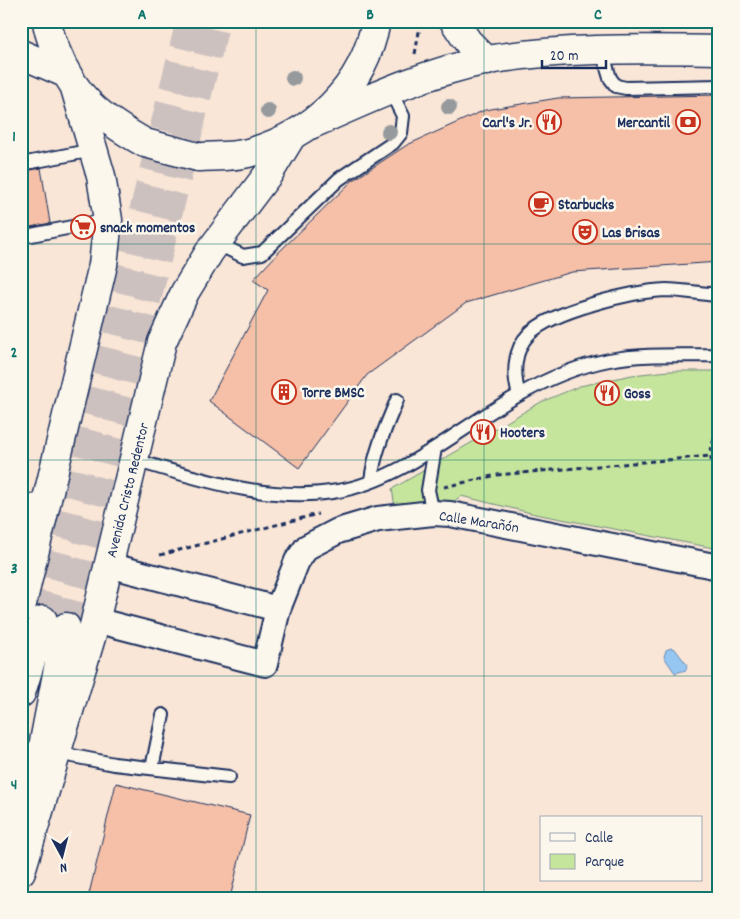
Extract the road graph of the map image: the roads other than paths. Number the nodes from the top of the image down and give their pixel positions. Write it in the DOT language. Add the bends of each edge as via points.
graph roads {
  1 [pos="47,21"];
  2 [pos="376,21"];
  3 [pos="454,21"];
  4 [pos="719,50"];
  5 [pos="602,51"];
  6 [pos="21,54"];
  7 [pos="487,61"];
  8 [pos="70,81"];
  9 [pos="400,86"];
  10 [pos="719,86"];
  11 [pos="301,131"];
  12 [pos="93,150"];
  13 [pos="21,164"];
  14 [pos="108,220"];
  15 [pos="21,237"];
  16 [pos="216,243"];
  17 [pos="719,295"];
  18 [pos="719,355"];
  19 [pos="519,395"];
  20 [pos="397,400"];
  21 [pos="435,448"];
  22 [pos="134,460"];
  23 [pos="370,481"];
  24 [pos="34,500"];
  25 [pos="434,514"];
  26 [pos="108,566"];
  27 [pos="719,567"];
  28 [pos="25,574"];
  29 [pos="278,609"];
  30 [pos="44,618"];
  31 [pos="95,620"];
  32 [pos="21,693"];
  33 [pos="163,715"];
  34 [pos="57,753"];
  35 [pos="152,768"];
  36 [pos="229,777"];
  37 [pos="21,862"];
  38 [pos="21,871"];
  1 -- 8 [label="main road"];
  2 -- 11 [label="main road" via="372,43 348,89"];
  3 -- 7 [label="main road" via="468,42"];
  4 -- 5 [label="main road"];
  5 -- 7 [label="main road" via="553,52"];
  5 -- 10 [label="lane" via="610,78 616,86"];
  6 -- 8 [label="main road"];
  7 -- 9 [label="main road"];
  8 -- 11 [label="main road, bridge" via="106,120 144,143 198,156 246,154"];
  8 -- 12 [label="main road"];
  9 -- 11 [label="main road"];
  9 -- 16 [label="lane" via="404,116 401,133 393,143 339,179 262,253 243,256"];
  11 -- 16 [label="main road, Avenida Cristo Redentor"];
  12 -- 13 [label="lane"];
  12 -- 14 [label="main road"];
  14 -- 15 [label="lane"];
  14 -- 24 [label="main road" via="103,265"];
  16 -- 22 [label="main road, Avenida Cristo Redentor" via="185,292 162,342"];
  17 -- 19 [label="lane" via="665,290 621,296 544,323 528,334 518,351 514,378"];
  18 -- 19 [label="lane" via="609,360 550,380"];
  19 -- 21 [label="lane"];
  20 -- 23 [label="lane"];
  21 -- 23 [label="lane"];
  21 -- 25 [label="lane" via="428,490"];
  22 -- 23 [label="lane" via="200,480 293,494 340,491"];
  22 -- 26 [label="main road, Avenida Cristo Redentor"];
  24 -- 28 [label="main road"];
  25 -- 27 [label="street, Calle Marañón" via="482,519"];
  25 -- 29 [label="street, Calle Marañón" via="378,519 338,531 307,547"];
  26 -- 29 [label="street"];
  26 -- 31 [label="main road, Avenida Cristo Redentor"];
  28 -- 30 [label="main road"];
  29 -- 31 [label="street, Calle Marañón" via="265,664"];
  30 -- 32 [label="main road"];
  30 -- 37 [label="main road"];
  31 -- 34 [label="main road, Avenida Cristo Redentor"];
  33 -- 35 [label="lane"];
  34 -- 35 [label="lane"];
  34 -- 38 [label="main road, Avenida Cristo Redentor"];
  35 -- 36 [label="lane"];
}
